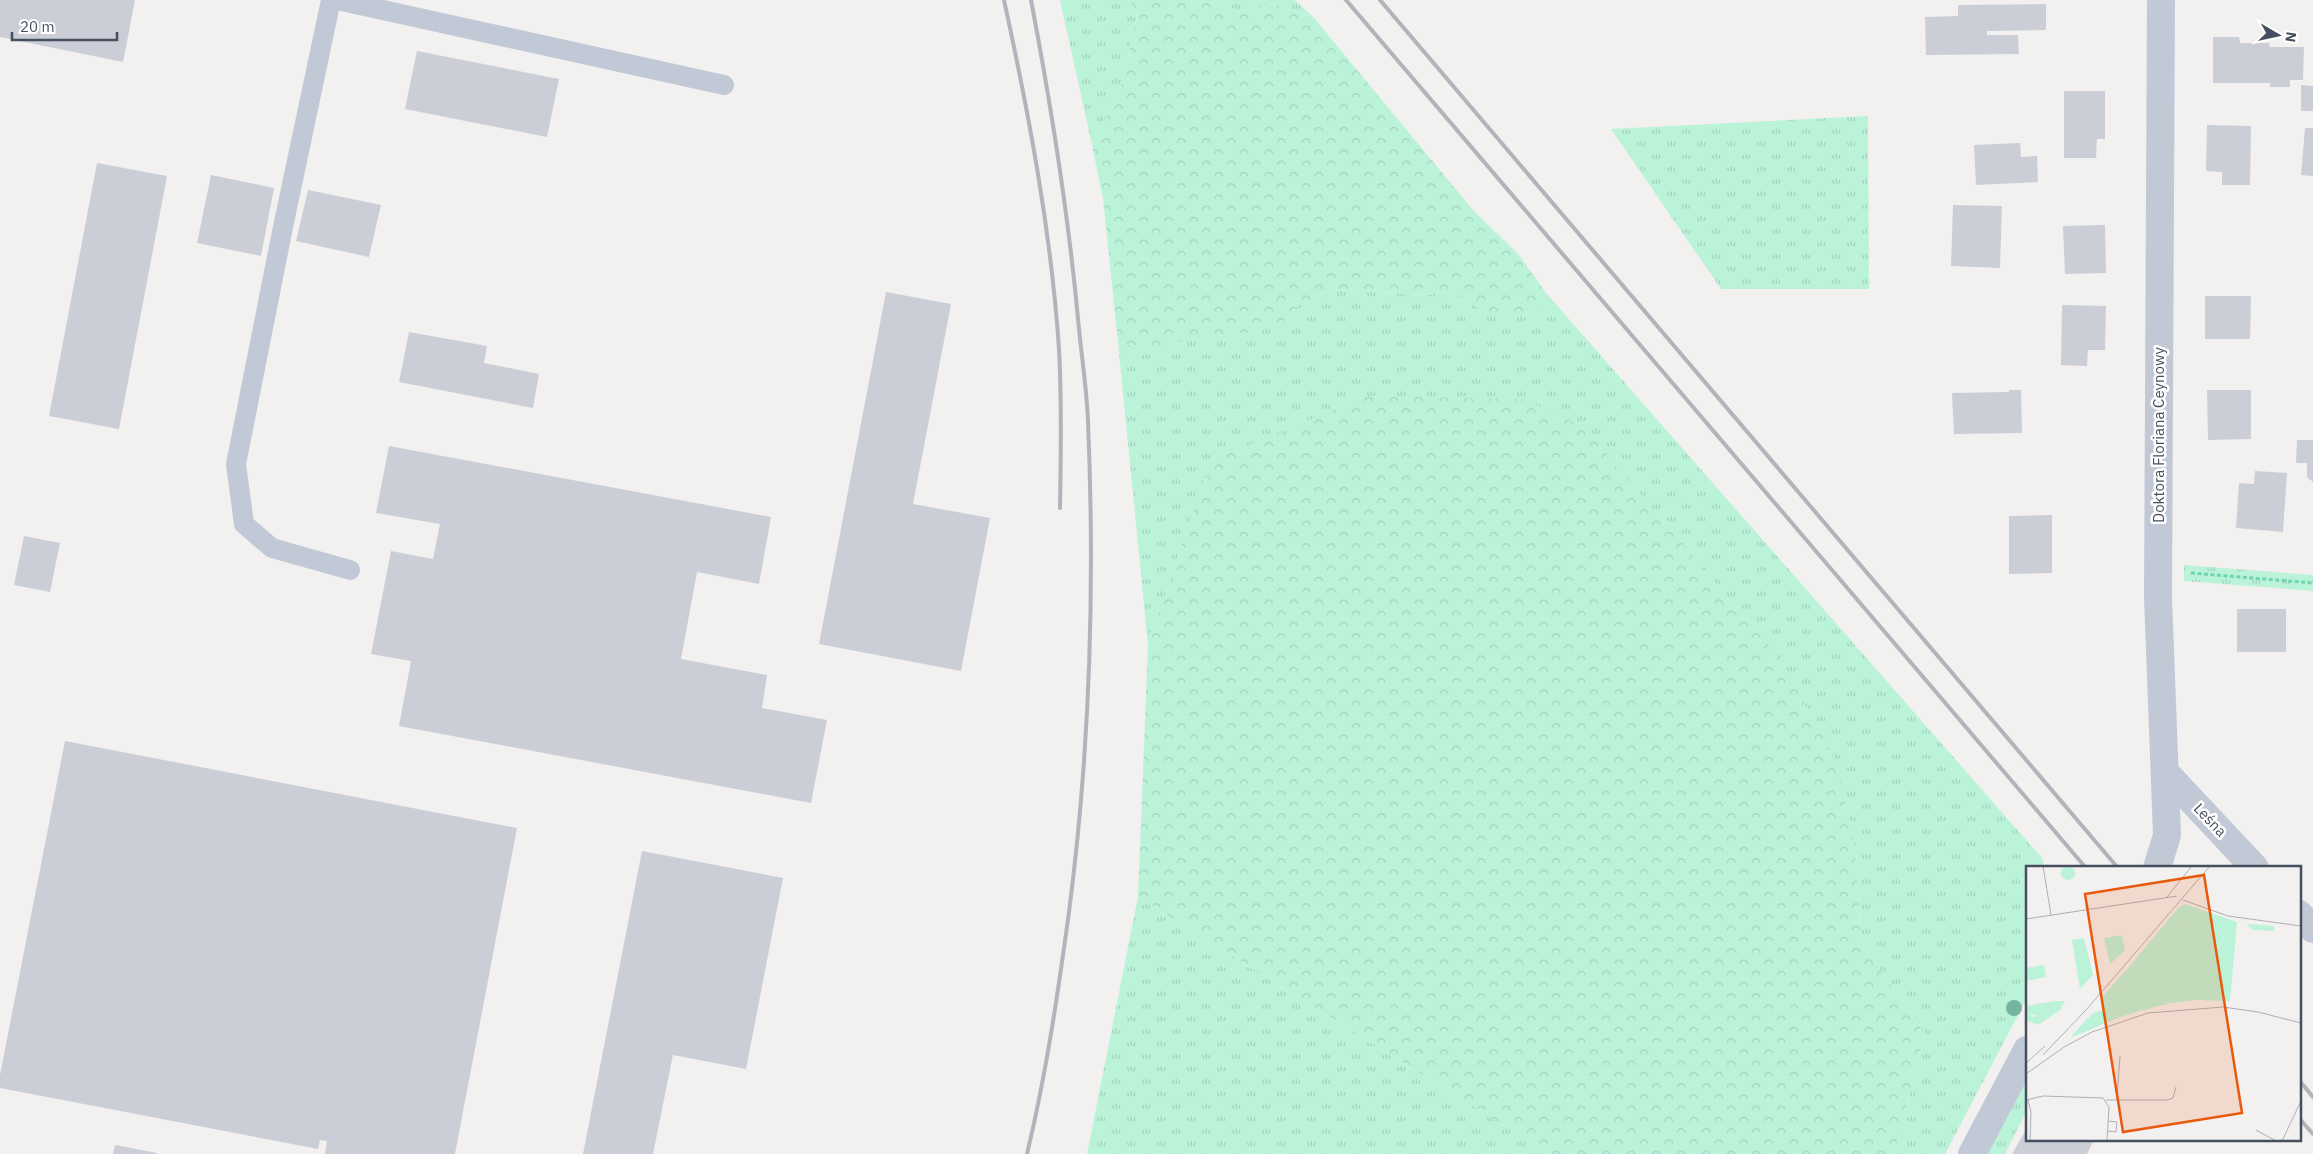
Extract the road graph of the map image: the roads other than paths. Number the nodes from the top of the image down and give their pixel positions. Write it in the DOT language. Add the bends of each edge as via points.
graph roads {
  1 [pos="331,0"];
  2 [pos="337,0"];
  3 [pos="2161,0"];
  4 [pos="724,85"];
  5 [pos="350,570"];
  6 [pos="2165,772"];
  7 [pos="2158,866"];
  8 [pos="2254,866"];
  9 [pos="2300,915"];
  10 [pos="2313,929"];
  11 [pos="2026,1052"];
  12 [pos="1972,1154"];
  1 -- 5 [label="lane" via="236,464 244,524 272,548"];
  2 -- 4 [label="lane"];
  3 -- 6 [label="street, Doktora Floriana Ceynowy" via="2158,597"];
  6 -- 7 [label="street, Doktora Floriana Ceynowy" via="2166,835"];
  6 -- 8 [label="street, Leśna"];
  9 -- 10 [label="street"];
  11 -- 12 [label="street"];
}
